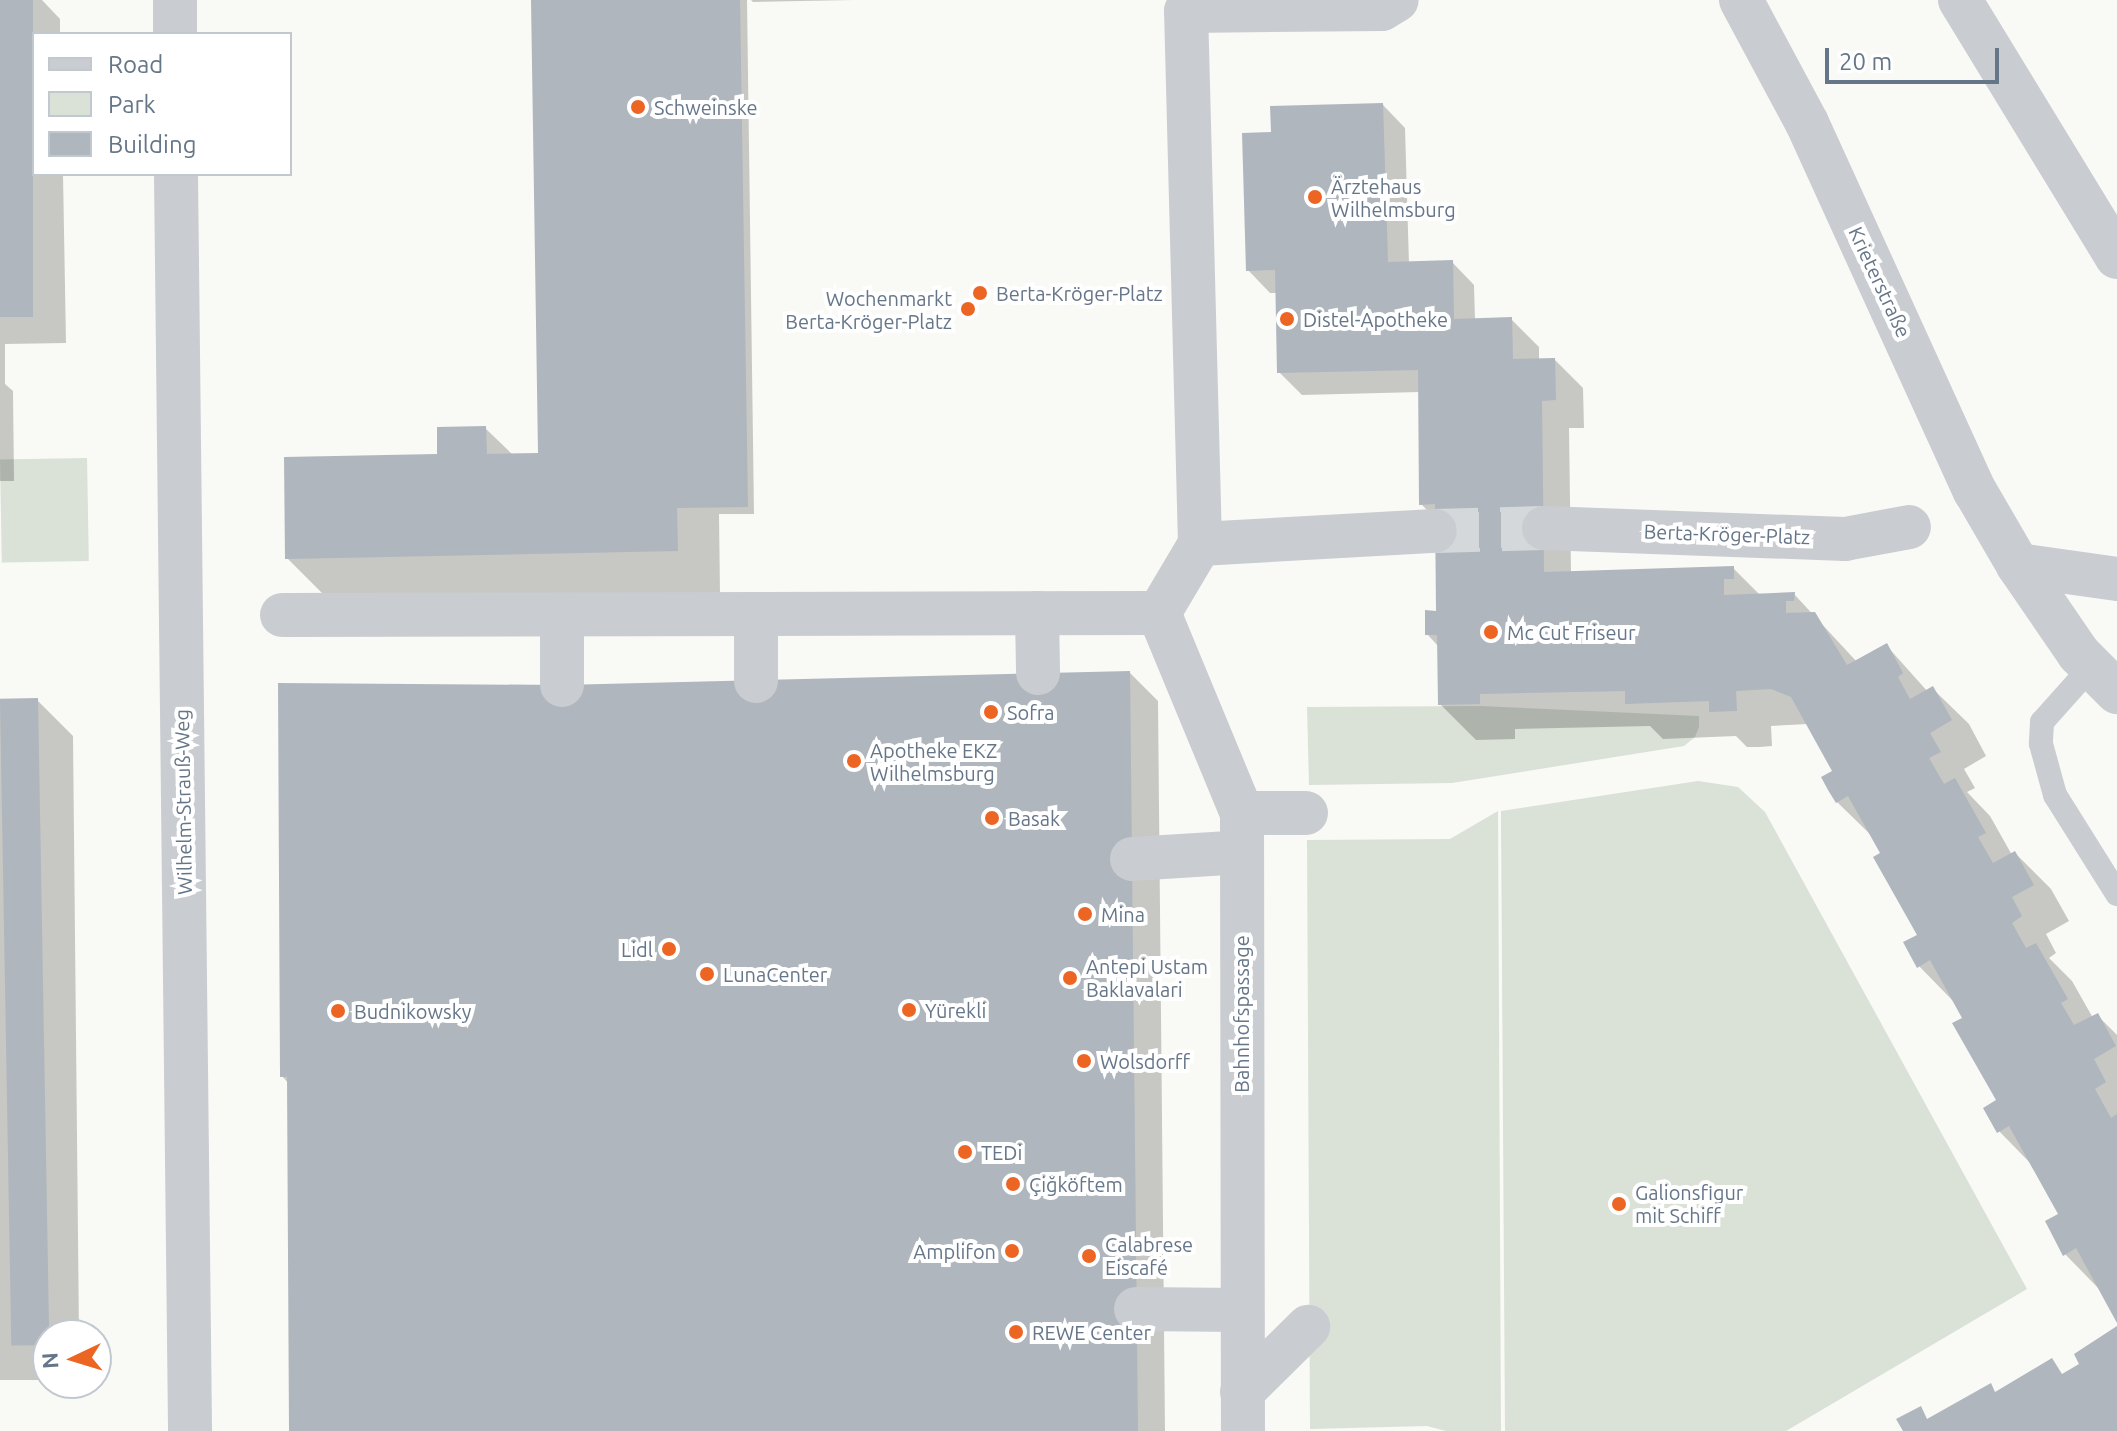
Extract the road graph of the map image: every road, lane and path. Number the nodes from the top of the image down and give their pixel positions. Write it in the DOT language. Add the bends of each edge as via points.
graph roads {
  1 [pos="175,0"];
  2 [pos="1397,0"];
  3 [pos="1741,0"];
  4 [pos="1960,0"];
  5 [pos="1312,5"];
  6 [pos="175,32"];
  7 [pos="176,176"];
  8 [pos="2117,257"];
  9 [pos="1909,527"];
  10 [pos="1544,528"];
  11 [pos="1435,531"];
  12 [pos="1200,544"];
  13 [pos="2018,565"];
  14 [pos="2117,579"];
  15 [pos="1037,613"];
  16 [pos="1159,613"];
  17 [pos="756,614"];
  18 [pos="282,615"];
  19 [pos="562,615"];
  20 [pos="1038,673"];
  21 [pos="2104,679"];
  22 [pos="756,681"];
  23 [pos="562,685"];
  24 [pos="1306,813"];
  25 [pos="1242,833"];
  26 [pos="1132,859"];
  27 [pos="2117,894"];
  28 [pos="1136,1309"];
  29 [pos="1240,1310"];
  30 [pos="1308,1327"];
  31 [pos="1242,1412"];
  32 [pos="190,1431"];
  1 -- 6 [label="street"];
  2 -- 5 [label="street" via="1382,9"];
  3 -- 13 [label="street, Krieterstraße" via="1807,123 1975,491"];
  4 -- 8 [label="street"];
  5 -- 12 [label="street" via="1186,11"];
  7 -- 32 [label="street, Wilhelm-Strauß-Weg"];
  9 -- 10 [label="street, Berta-Kröger-Platz" via="1845,539"];
  11 -- 12 [label="street"];
  12 -- 16 [label="street"];
  13 -- 14 [label="street"];
  13 -- 21 [label="street, Krieterstraße" via="2079,654"];
  15 -- 16 [label="street"];
  15 -- 17 [label="street"];
  15 -- 20 [label="street"];
  16 -- 25 [label="street, Bahnhofspassage"];
  17 -- 19 [label="street"];
  17 -- 22 [label="street"];
  18 -- 19 [label="street"];
  19 -- 23 [label="street"];
  21 -- 27 [label="lane" via="2042,722 2041,744 2055,795"];
  24 -- 25 [label="street"];
  25 -- 26 [label="street"];
  25 -- 29 [label="street, Bahnhofspassage"];
  28 -- 29 [label="street"];
  29 -- 31 [label="street, Bahnhofspassage"];
  30 -- 31 [label="street"];
}
